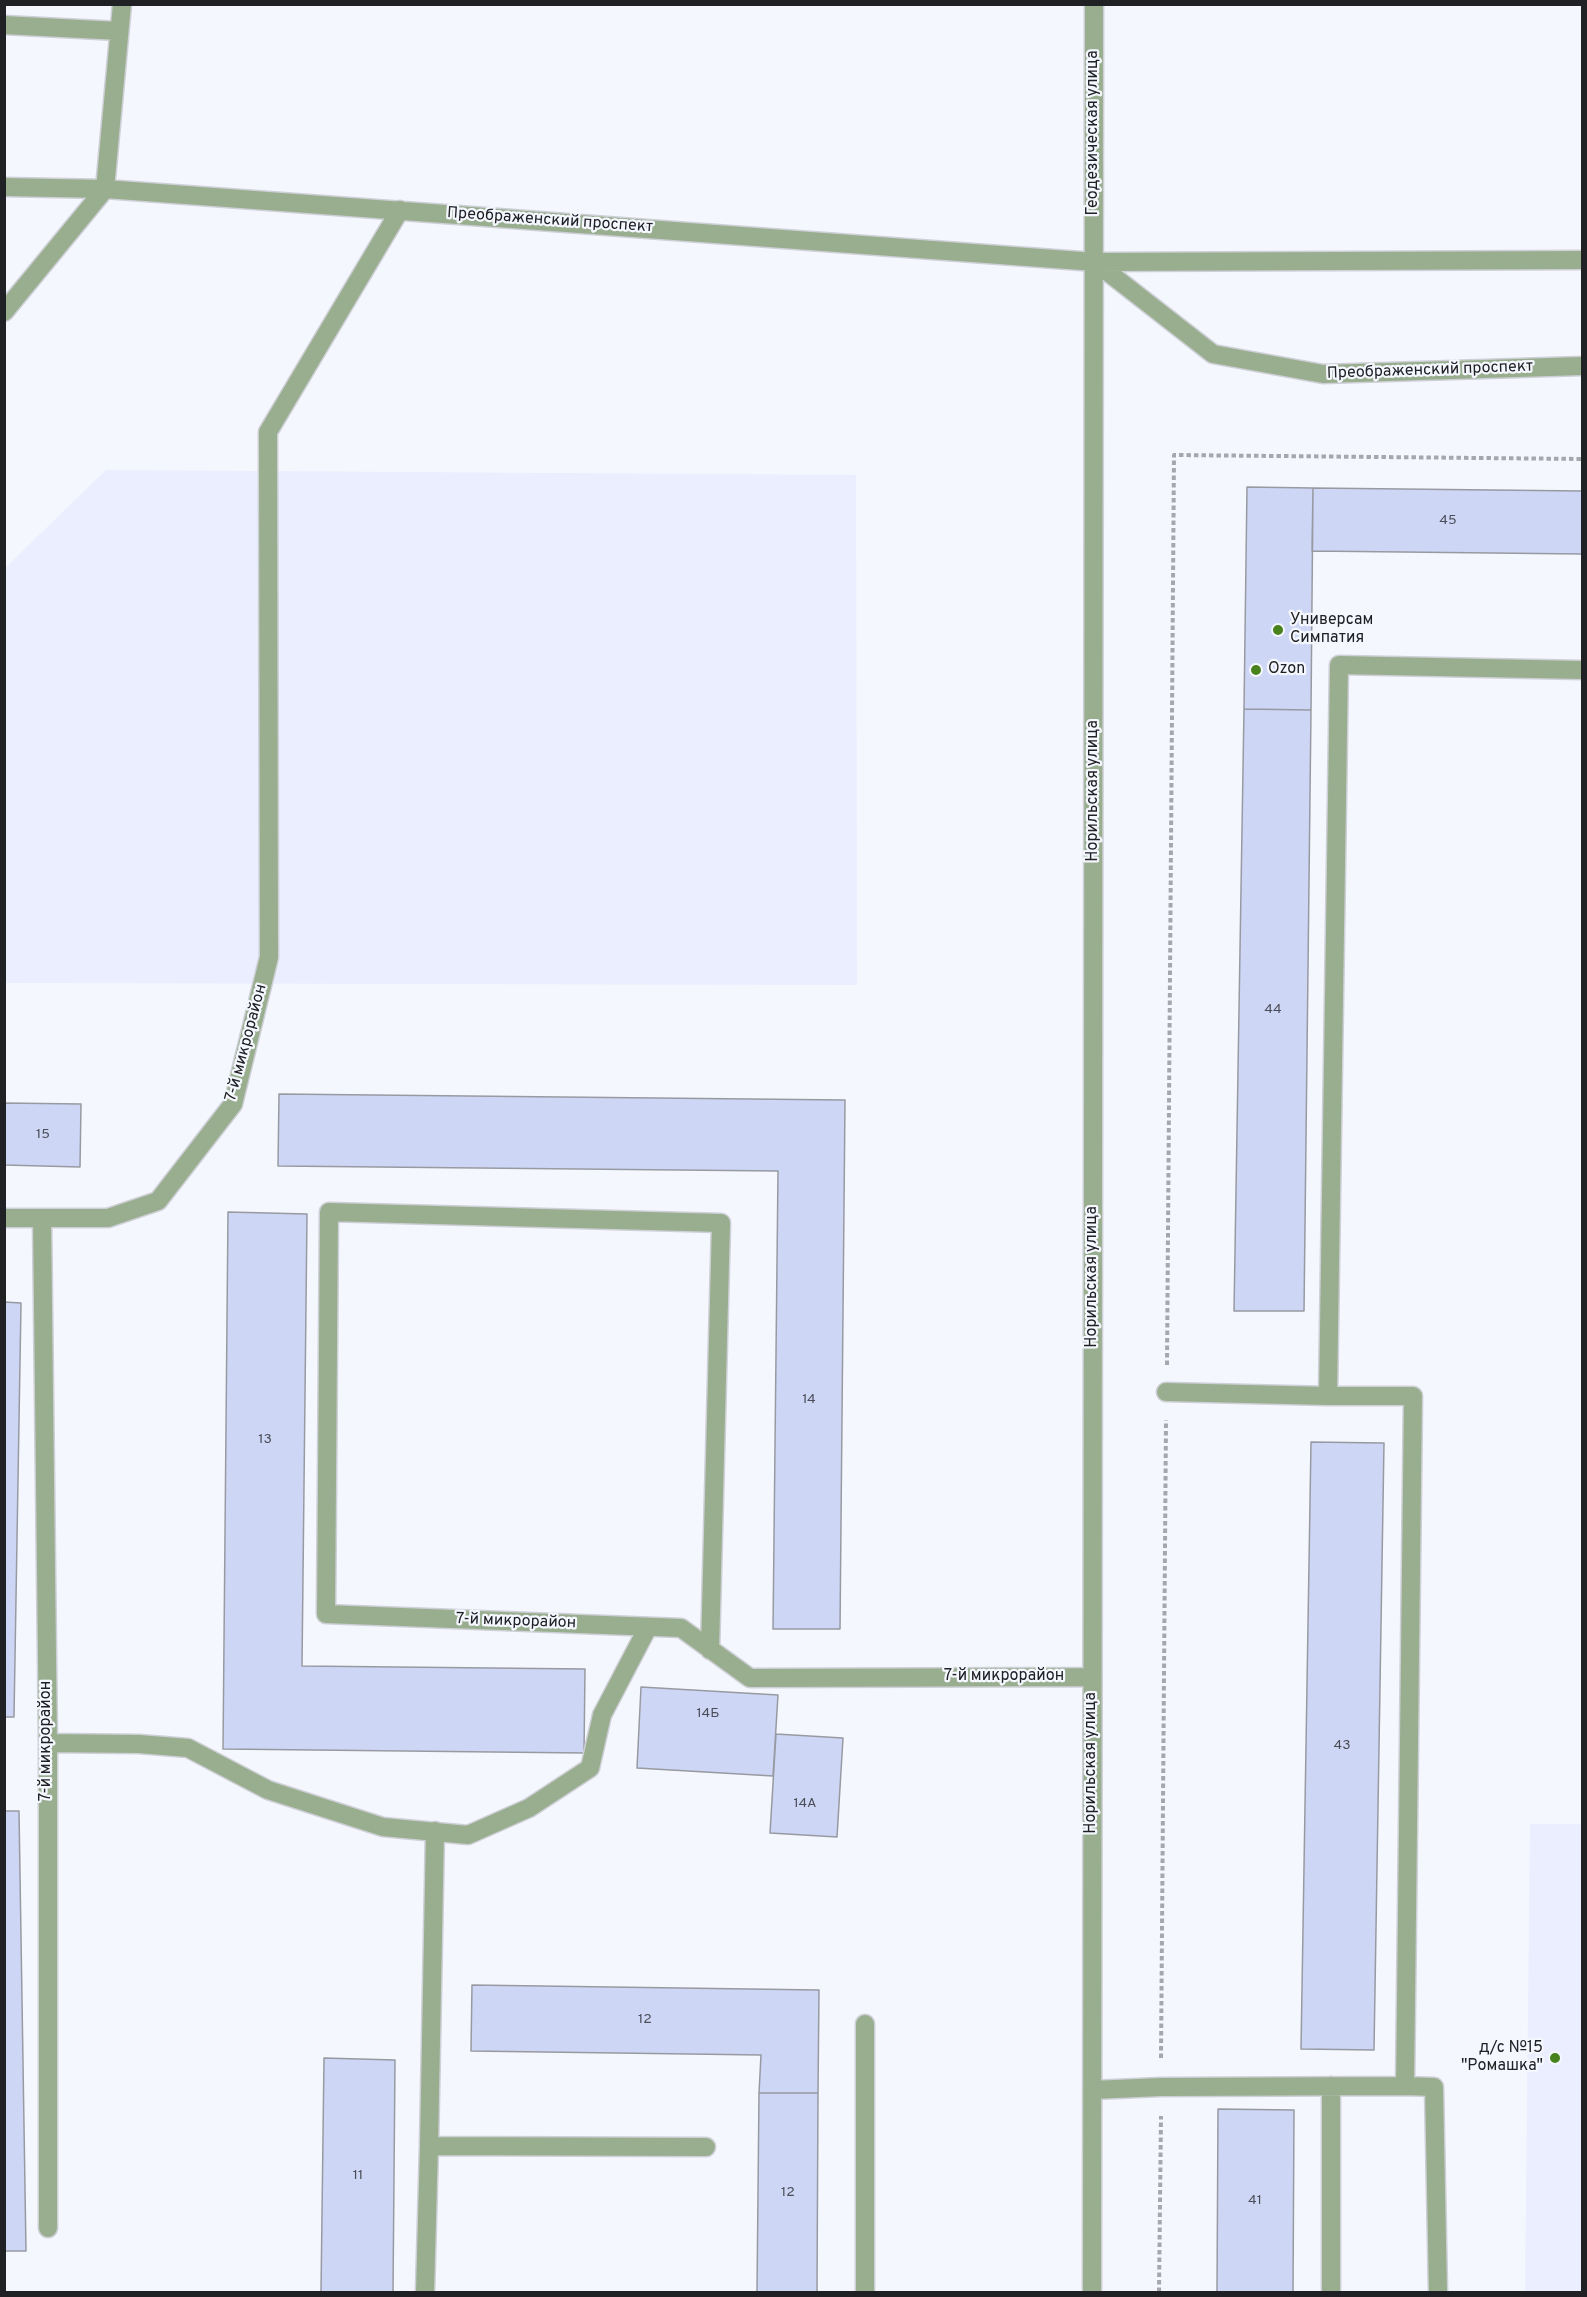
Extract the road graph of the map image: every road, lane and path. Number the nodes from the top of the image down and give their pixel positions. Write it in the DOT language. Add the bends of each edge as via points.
graph roads {
  1 [pos="122,4"];
  2 [pos="1094,4"];
  3 [pos="4,25"];
  4 [pos="119,31"];
  5 [pos="4,187"];
  6 [pos="105,189"];
  7 [pos="400,210"];
  8 [pos="1582,260"];
  9 [pos="1095,262"];
  10 [pos="4,312"];
  11 [pos="1582,366"];
  12 [pos="1582,459"];
  13 [pos="1582,670"];
  14 [pos="4,1218"];
  15 [pos="42,1218"];
  16 [pos="1166,1392"];
  17 [pos="1328,1396"];
  18 [pos="648,1627"];
  19 [pos="710,1650"];
  20 [pos="1092,1677"];
  21 [pos="48,1743"];
  22 [pos="435,1831"];
  23 [pos="865,2024"];
  24 [pos="1331,2086"];
  25 [pos="1405,2086"];
  26 [pos="1161,2087"];
  27 [pos="1092,2090"];
  28 [pos="429,2146"];
  29 [pos="706,2147"];
  30 [pos="48,2228"];
  31 [pos="425,2292"];
  32 [pos="865,2292"];
  33 [pos="1092,2292"];
  34 [pos="1159,2292"];
  35 [pos="1331,2292"];
  36 [pos="1438,2292"];
  1 -- 4 [label="street"];
  2 -- 9 [label="street, Геодезическая улица"];
  3 -- 4 [label="street"];
  4 -- 6 [label="street"];
  5 -- 6 [label="street, Преображенский проспект"];
  6 -- 7 [label="street, Преображенский проспект"];
  6 -- 10 [label="street"];
  7 -- 9 [label="street, Преображенский проспект"];
  7 -- 15 [label="street, 7-й микрорайон" via="268,432 269,957 233,1104 158,1200 108,1218"];
  8 -- 9 [label="street, Преображенский проспект"];
  9 -- 11 [label="street, Преображенский проспект" via="1213,354 1323,374"];
  9 -- 20 [label="street, Норильская улица"];
  12 -- 16 [label="path" via="1174,455"];
  13 -- 17 [label="street" via="1339,665"];
  14 -- 15 [label="street, 7-й микрорайон"];
  15 -- 21 [label="street, 7-й микрорайон"];
  16 -- 17 [label="street"];
  16 -- 26 [label="path"];
  17 -- 25 [label="street" via="1413,1396"];
  18 -- 19 [label="street, 7-й микрорайон" via="681,1628"];
  18 -- 19 [label="street, 7-й микрорайон" via="326,1614 329,1212 721,1223"];
  18 -- 22 [label="street" via="602,1715 590,1768 529,1808 468,1835"];
  19 -- 20 [label="street, 7-й микрорайон" via="750,1678"];
  20 -- 27 [label="street, Норильская улица"];
  21 -- 22 [label="street" via="188,1748 268,1790 383,1827"];
  21 -- 30 [label="street, 7-й микрорайон"];
  22 -- 28 [label="street"];
  23 -- 32 [label="street"];
  24 -- 25 [label="street"];
  24 -- 26 [label="street"];
  24 -- 35 [label="street"];
  25 -- 36 [label="street" via="1434,2087"];
  26 -- 27 [label="street"];
  26 -- 34 [label="path"];
  27 -- 33 [label="street, Норильская улица"];
  28 -- 29 [label="street"];
  28 -- 31 [label="street"];
}
